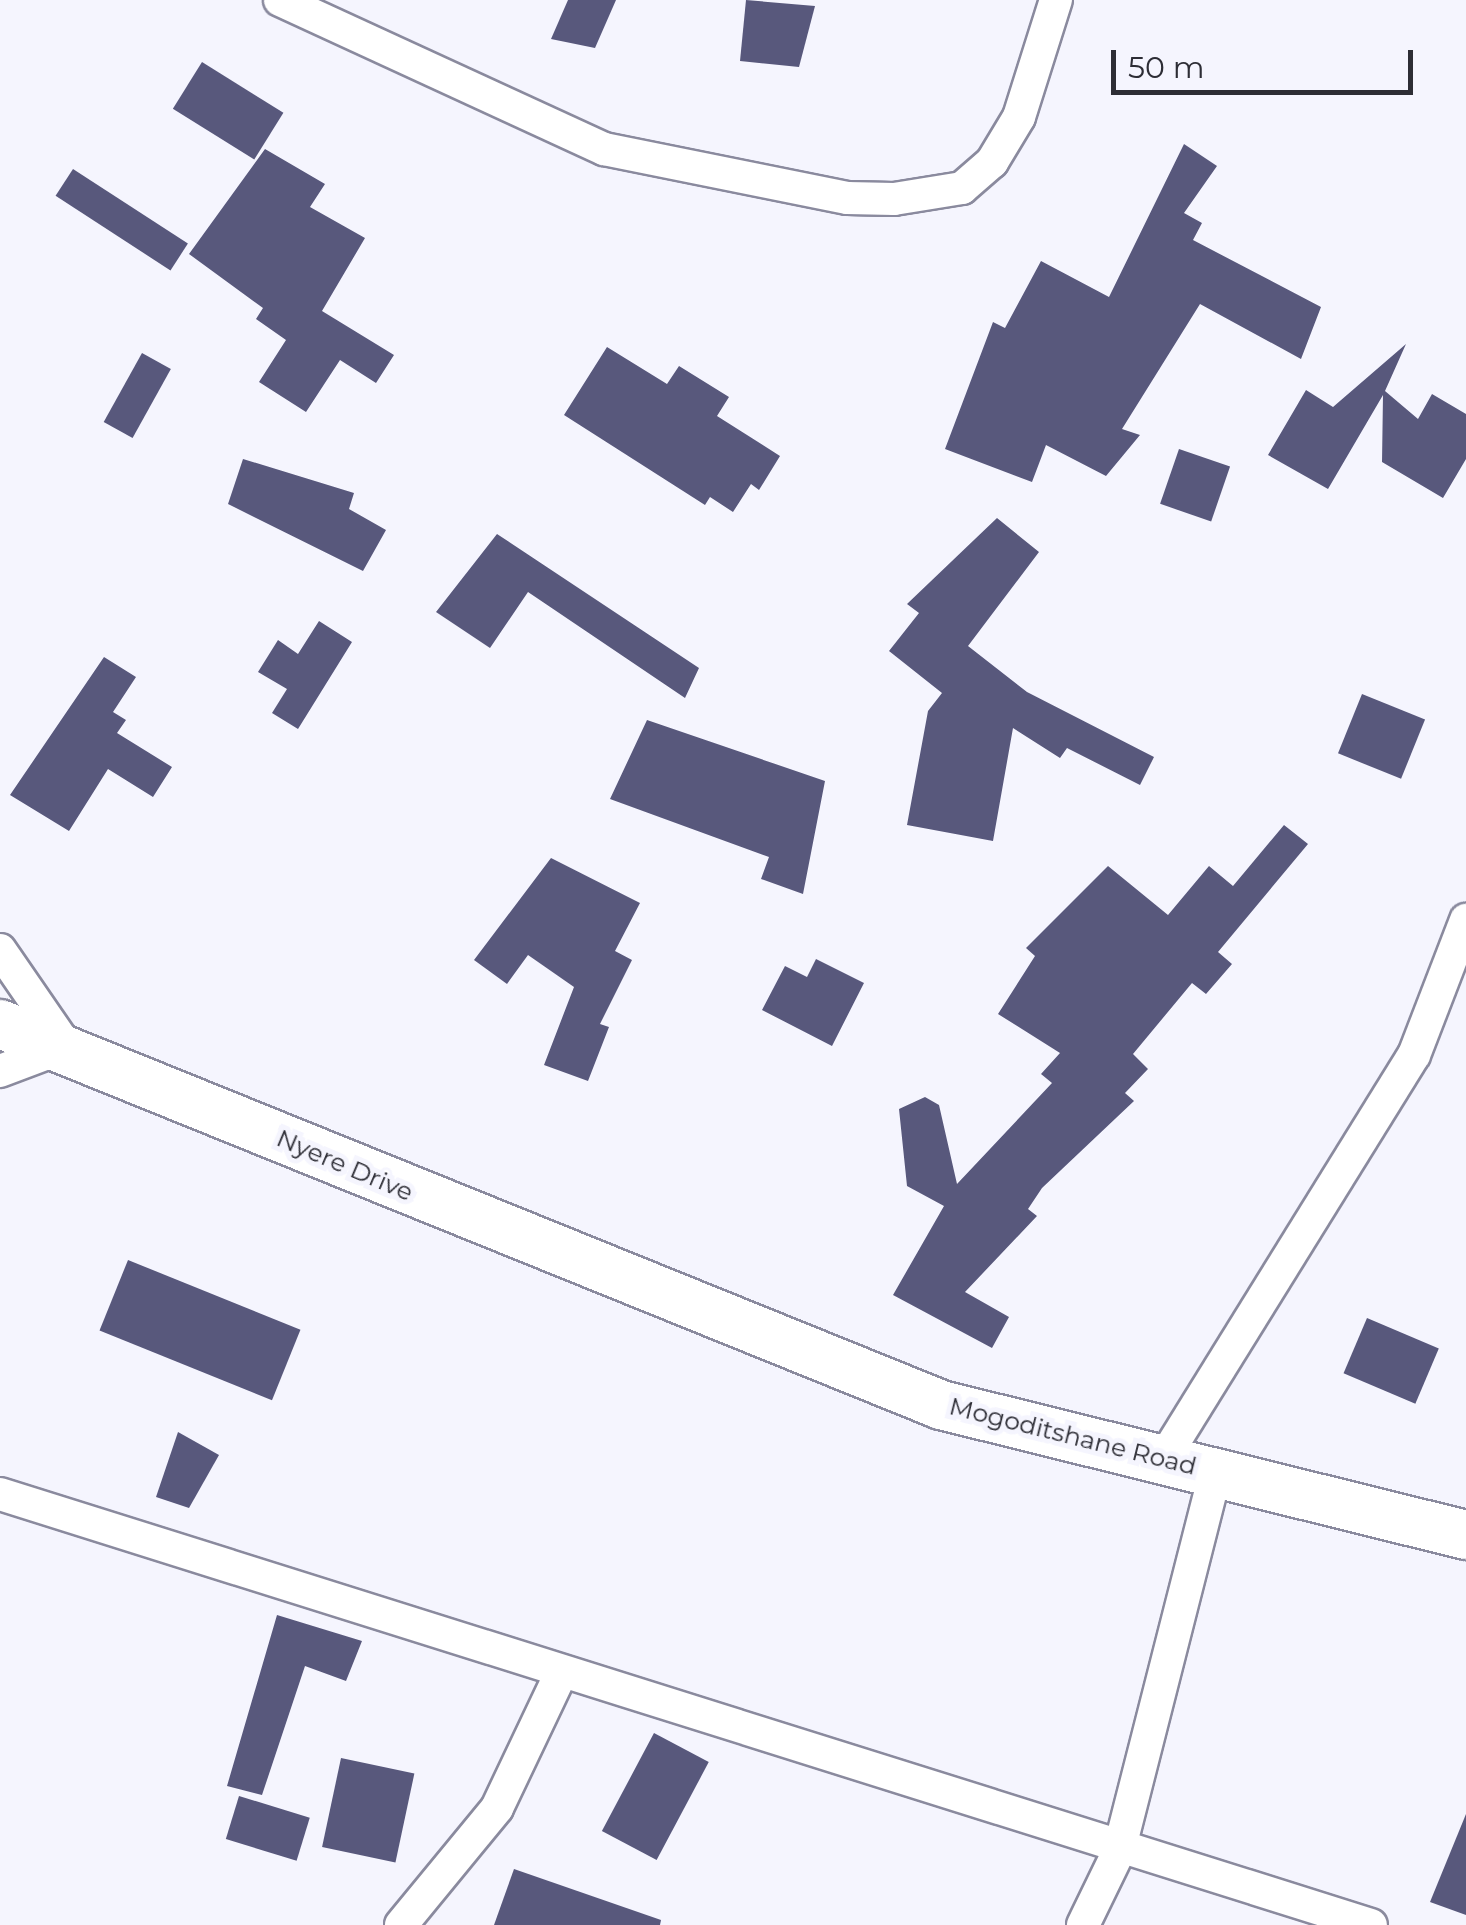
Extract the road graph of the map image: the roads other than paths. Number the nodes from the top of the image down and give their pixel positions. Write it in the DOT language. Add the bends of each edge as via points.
graph roads {
  1 [pos="280,0"];
  2 [pos="1056,0"];
  3 [pos="1466,920"];
  4 [pos="0,950"];
  5 [pos="0,1024"];
  6 [pos="66,1046"];
  7 [pos="0,1071"];
  8 [pos="689,1308"];
  9 [pos="1164,1458"];
  10 [pos="1216,1472"];
  11 [pos="0,1494"];
  12 [pos="1466,1535"];
  13 [pos="561,1673"];
  14 [pos="1119,1851"];
  15 [pos="402,1925"];
  16 [pos="1083,1925"];
  17 [pos="1371,1925"];
  1 -- 2 [label="street" via="604,149 847,198 894,199 962,188 992,162 1019,117"];
  3 -- 9 [label="street" via="1414,1055"];
  4 -- 6 [label="street"];
  5 -- 6 [label="main road, Nyere Drive"];
  6 -- 7 [label="street"];
  6 -- 8 [label="main road, Nyere Drive"];
  8 -- 9 [label="main road, Mogoditshane Road" via="941,1405"];
  9 -- 10 [label="main road, Mogoditshane Road"];
  10 -- 12 [label="main road, Mogoditshane Road"];
  10 -- 14 [label="street"];
  11 -- 13 [label="street"];
  13 -- 14 [label="street"];
  13 -- 15 [label="street" via="497,1808"];
  14 -- 16 [label="street"];
  14 -- 17 [label="street"];
}
